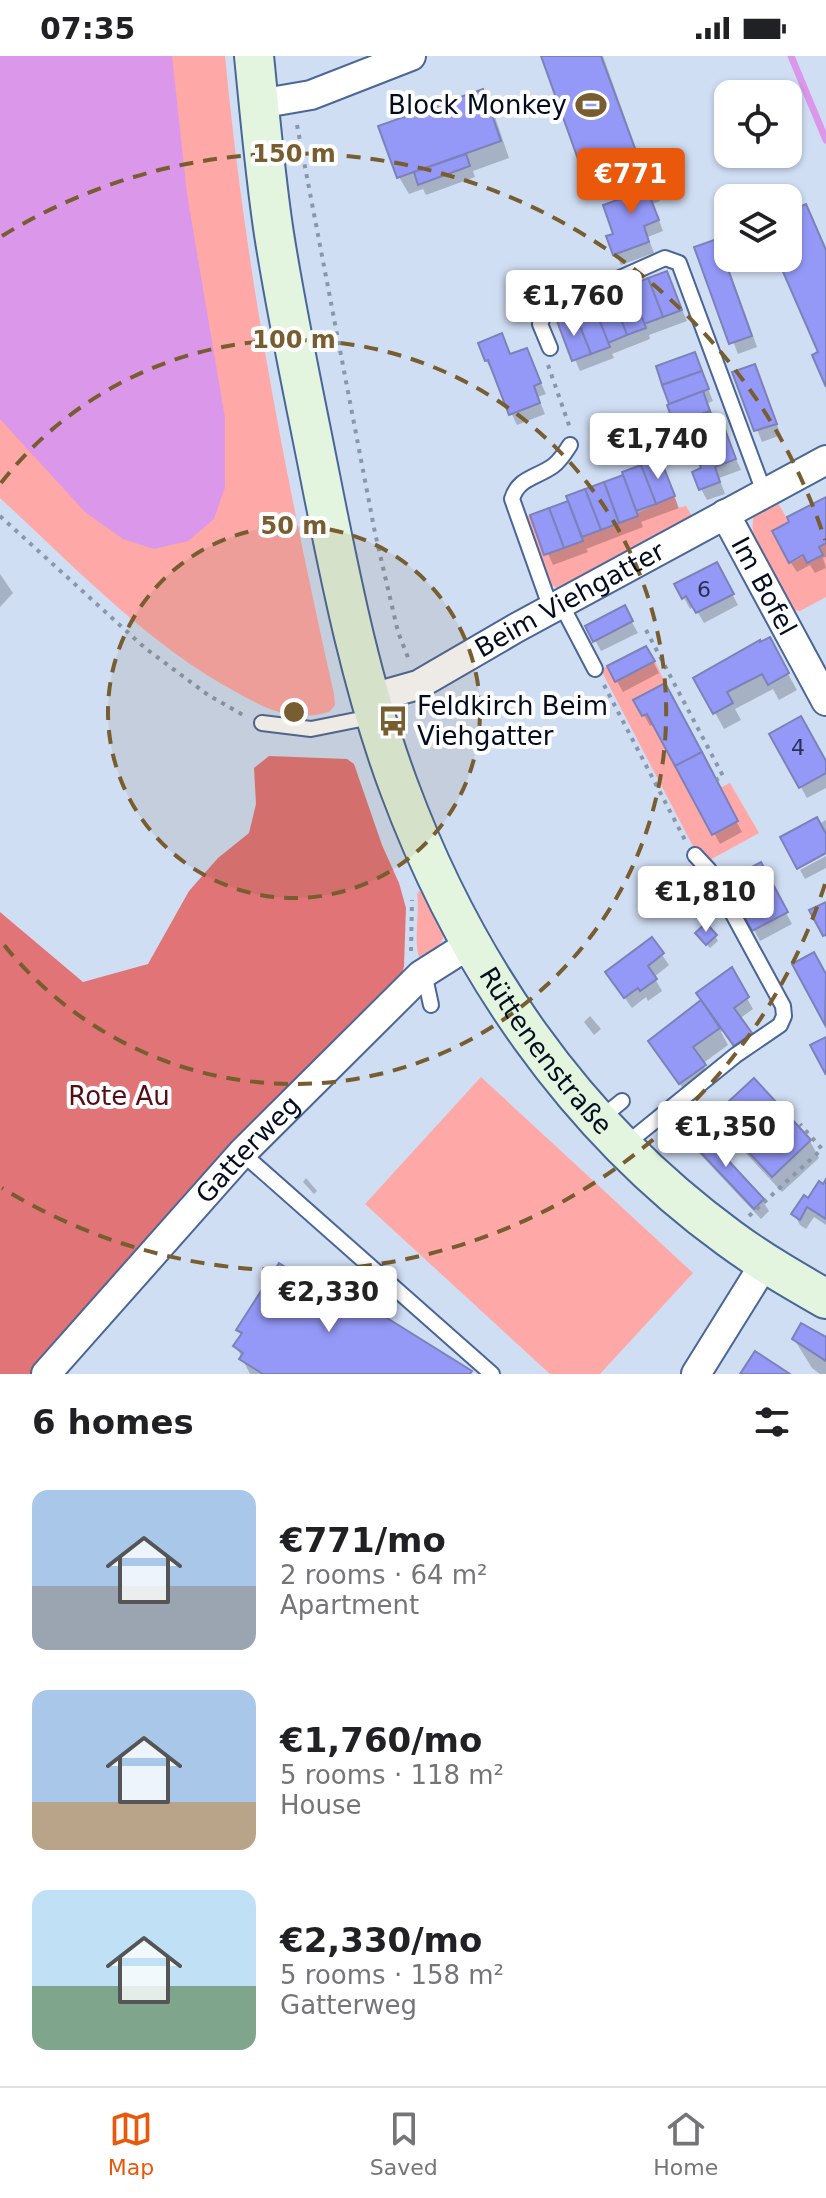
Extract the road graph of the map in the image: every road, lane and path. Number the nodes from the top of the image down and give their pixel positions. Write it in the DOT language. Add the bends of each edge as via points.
graph roads {
  1 [pos="254,56"];
  2 [pos="411,56"];
  3 [pos="276,101"];
  4 [pos="550,348"];
  5 [pos="570,445"];
  6 [pos="826,460"];
  7 [pos="764,492"];
  8 [pos="725,514"];
  9 [pos="0,516"];
  10 [pos="556,606"];
  11 [pos="646,630"];
  12 [pos="595,669"];
  13 [pos="412,671"];
  14 [pos="826,701"];
  15 [pos="375,706"];
  16 [pos="693,718"];
  17 [pos="262,723"];
  18 [pos="686,723"];
  19 [pos="716,780"];
  20 [pos="695,855"];
  21 [pos="470,944"];
  22 [pos="421,975"];
  23 [pos="431,1005"];
  24 [pos="714,1103"];
  25 [pos="614,1123"];
  26 [pos="800,1124"];
  27 [pos="668,1145"];
  28 [pos="242,1153"];
  29 [pos="739,1225"];
  30 [pos="765,1263"];
  31 [pos="826,1299"];
  32 [pos="46,1374"];
  33 [pos="492,1374"];
  34 [pos="696,1374"];
  1 -- 3 [label="main road, Rüttenenstraße"];
  2 -- 3 [label="street" via="311,95"];
  3 -- 13 [label="path" via="398,632"];
  3 -- 15 [label="main road, Rüttenenstraße" via="274,234 335,550"];
  4 -- 5 [label="path" via="543,350 575,442"];
  4 -- 7 [label="lane" via="540,324 546,311 665,258 679,263"];
  5 -- 10 [label="lane" via="554,466 522,482 512,499"];
  6 -- 7 [label="street, Beim Viehgatter"];
  7 -- 8 [label="street, Beim Viehgatter"];
  8 -- 10 [label="street, Beim Viehgatter"];
  8 -- 14 [label="street, Im Bofel"];
  9 -- 17 [label="path" via="145,648 208,695"];
  10 -- 12 [label="lane"];
  10 -- 15 [label="street, Beim Viehgatter"];
  11 -- 16 [label="path"];
  12 -- 20 [label="path"];
  15 -- 17 [label="lane" via="311,729"];
  15 -- 21 [label="main road, Rüttenenstraße" via="416,831"];
  16 -- 18 [label="path"];
  16 -- 19 [label="path" via="723,776"];
  20 -- 25 [label="lane" via="709,870 784,1016 780,1025 736,1055"];
  21 -- 22 [label="street, Gatterweg"];
  21 -- 25 [label="main road, Rüttenenstraße" via="545,1056"];
  22 -- 23 [label="lane"];
  22 -- 28 [label="street, Gatterweg" via="282,1125"];
  24 -- 27 [label="path"];
  25 -- 30 [label="main road, Rüttenenstraße" via="691,1208"];
  26 -- 29 [label="path" via="822,1149"];
  28 -- 32 [label="street, Gatterweg"];
  28 -- 33 [label="lane"];
  30 -- 31 [label="main road, Rüttenenstraße"];
  30 -- 34 [label="street"];
}
